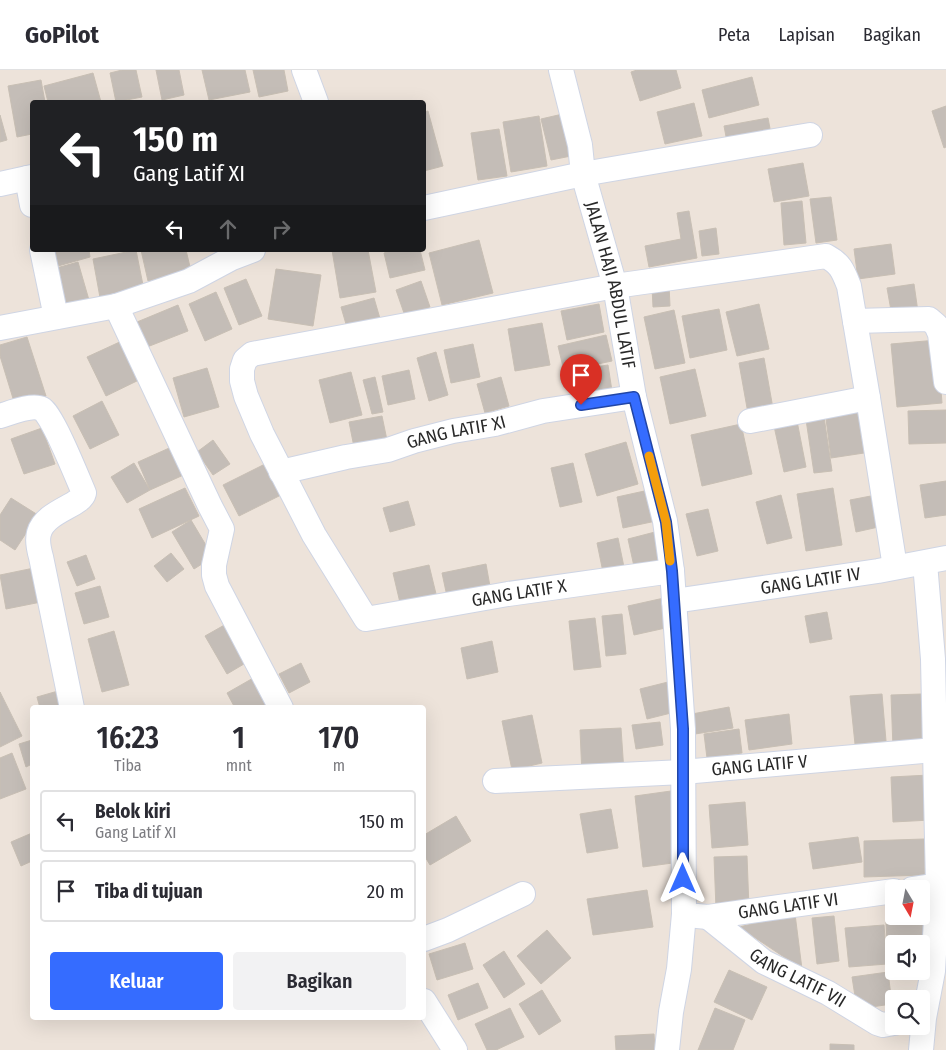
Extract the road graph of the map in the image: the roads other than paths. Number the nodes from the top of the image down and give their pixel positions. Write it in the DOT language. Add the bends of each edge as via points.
graph roads {
  1 [pos="304,70"];
  2 [pos="561,70"];
  3 [pos="315,100"];
  4 [pos="810,135"];
  5 [pos="583,174"];
  6 [pos="30,177"];
  7 [pos="0,184"];
  8 [pos="426,208"];
  9 [pos="42,252"];
  10 [pos="248,252"];
  11 [pos="615,286"];
  12 [pos="116,306"];
  13 [pos="56,317"];
  14 [pos="855,321"];
  15 [pos="0,328"];
  16 [pos="946,382"];
  17 [pos="634,397"];
  18 [pos="868,398"];
  19 [pos="0,416"];
  20 [pos="750,421"];
  21 [pos="281,472"];
  22 [pos="935,560"];
  23 [pos="895,568"];
  24 [pos="672,571"];
  25 [pos="674,601"];
  26 [pos="71,705"];
  27 [pos="279,705"];
  28 [pos="940,750"];
  29 [pos="683,772"];
  30 [pos="494,781"];
  31 [pos="942,884"];
  32 [pos="885,892"];
  33 [pos="523,894"];
  34 [pos="684,914"];
  35 [pos="708,917"];
  36 [pos="426,937"];
  37 [pos="426,1004"];
  38 [pos="931,1019"];
  39 [pos="885,1025"];
  40 [pos="455,1050"];
  41 [pos="667,1050"];
  42 [pos="921,1050"];
  1 -- 3 [label="street"];
  2 -- 5 [label="street, JALAN HAJI ABDUL LATIF" via="580,145"];
  4 -- 5 [label="street"];
  5 -- 8 [label="street"];
  5 -- 11 [label="street, JALAN HAJI ABDUL LATIF"];
  6 -- 7 [label="street"];
  9 -- 13 [label="street"];
  10 -- 12 [label="street" via="189,281"];
  11 -- 14 [label="street" via="826,256 843,270"];
  11 -- 17 [label="street, JALAN HAJI ABDUL LATIF"];
  11 -- 21 [label="street" via="252,354 245,360 242,381"];
  12 -- 13 [label="street"];
  12 -- 27 [label="street" via="220,523 222,529 214,564 217,586"];
  13 -- 15 [label="street"];
  14 -- 16 [label="street" via="930,319 940,334"];
  14 -- 18 [label="street"];
  17 -- 21 [label="street, GANG LATIF XI" via="543,411 453,431 388,450"];
  17 -- 24 [label="street, JALAN HAJI ABDUL LATIF" via="666,522"];
  18 -- 20 [label="street"];
  18 -- 23 [label="street"];
  19 -- 26 [label="street" via="18,410 43,409 84,493 46,520 39,534"];
  21 -- 24 [label="street, GANG LATIF X" via="314,535 366,619 508,594"];
  22 -- 23 [label="street, GANG LATIF IV"];
  22 -- 28 [label="street" via="933,659"];
  23 -- 25 [label="street, GANG LATIF IV"];
  24 -- 25 [label="street, JALAN HAJI ABDUL LATIF"];
  25 -- 29 [label="street, JALAN HAJI ABDUL LATIF"];
  28 -- 29 [label="street, GANG LATIF V"];
  28 -- 31 [label="street"];
  29 -- 30 [label="street, GANG LATIF V"];
  29 -- 34 [label="street, JALAN HAJI ABDUL LATIF"];
  31 -- 38 [label="street"];
  32 -- 35 [label="street, GANG LATIF VI"];
  33 -- 36 [label="street"];
  34 -- 35 [label="street, GANG LATIF VI"];
  34 -- 41 [label="street, JALAN HAJI ABDUL LATIF"];
  35 -- 39 [label="street, GANG LATIF VII" via="764,962"];
  37 -- 40 [label="street"];
  38 -- 42 [label="street"];
}
